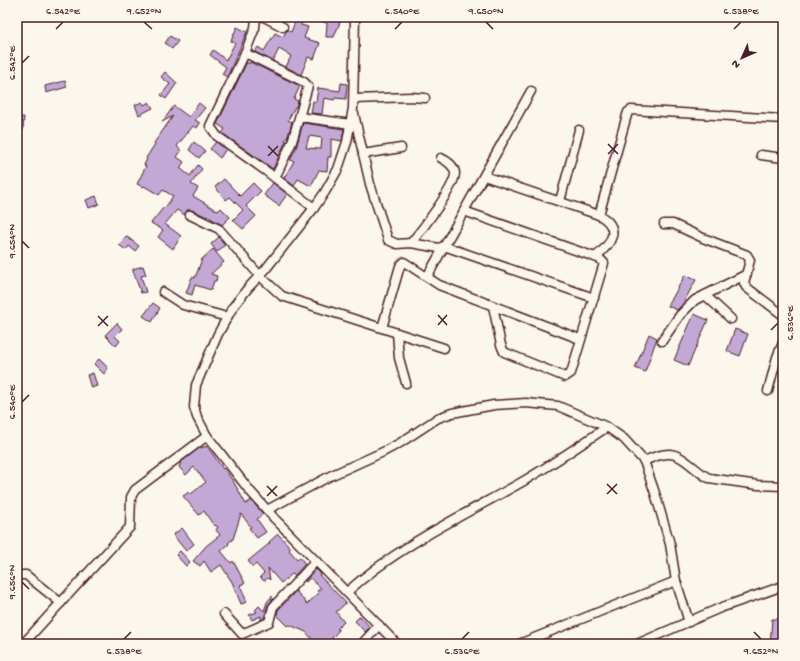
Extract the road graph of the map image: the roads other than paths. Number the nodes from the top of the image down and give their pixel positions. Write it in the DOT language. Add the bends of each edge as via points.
graph roads {
  1 [pos="256,17"];
  2 [pos="264,17"];
  3 [pos="355,17"];
  4 [pos="283,27"];
  5 [pos="245,53"];
  6 [pos="531,91"];
  7 [pos="425,98"];
  8 [pos="354,100"];
  9 [pos="353,108"];
  10 [pos="300,117"];
  11 [pos="783,119"];
  12 [pos="351,124"];
  13 [pos="579,130"];
  14 [pos="401,148"];
  15 [pos="362,154"];
  16 [pos="761,155"];
  17 [pos="441,158"];
  18 [pos="783,158"];
  19 [pos="484,176"];
  20 [pos="275,178"];
  21 [pos="560,202"];
  22 [pos="314,208"];
  23 [pos="464,211"];
  24 [pos="190,215"];
  25 [pos="598,215"];
  26 [pos="664,224"];
  27 [pos="411,243"];
  28 [pos="444,246"];
  29 [pos="595,257"];
  30 [pos="747,274"];
  31 [pos="260,276"];
  32 [pos="427,277"];
  33 [pos="163,292"];
  34 [pos="705,295"];
  35 [pos="594,298"];
  36 [pos="494,306"];
  37 [pos="783,315"];
  38 [pos="227,317"];
  39 [pos="731,319"];
  40 [pos="382,328"];
  41 [pos="397,333"];
  42 [pos="580,339"];
  43 [pos="662,341"];
  44 [pos="783,343"];
  45 [pos="444,348"];
  46 [pos="406,383"];
  47 [pos="768,391"];
  48 [pos="607,427"];
  49 [pos="207,436"];
  50 [pos="644,461"];
  51 [pos="783,486"];
  52 [pos="267,510"];
  53 [pos="316,561"];
  54 [pos="17,566"];
  55 [pos="20,576"];
  56 [pos="676,581"];
  57 [pos="783,586"];
  58 [pos="346,592"];
  59 [pos="61,602"];
  60 [pos="224,614"];
  61 [pos="689,622"];
  62 [pos="379,625"];
  63 [pos="23,644"];
  64 [pos="362,644"];
  65 [pos="397,644"];
  66 [pos="519,644"];
  67 [pos="637,644"];
  1 -- 5 [label="street" via="255,28"];
  2 -- 4 [label="street"];
  3 -- 8 [label="street"];
  5 -- 10 [label="street" via="307,84"];
  5 -- 20 [label="street" via="210,126 217,136"];
  6 -- 19 [label="street"];
  7 -- 8 [label="street" via="411,96"];
  8 -- 9 [label="street"];
  9 -- 12 [label="street"];
  9 -- 15 [label="street"];
  10 -- 12 [label="street"];
  10 -- 20 [label="street" via="292,142"];
  11 -- 25 [label="street" via="631,110 627,115"];
  12 -- 22 [label="street" via="338,169"];
  13 -- 21 [label="street"];
  14 -- 15 [label="street"];
  15 -- 27 [label="street" via="388,240 397,244"];
  16 -- 18 [label="street"];
  17 -- 27 [label="street" via="454,169 454,178 431,218"];
  19 -- 21 [label="street"];
  19 -- 23 [label="street"];
  20 -- 22 [label="street"];
  21 -- 25 [label="street"];
  22 -- 31 [label="street"];
  23 -- 28 [label="street"];
  23 -- 29 [label="street"];
  24 -- 31 [label="street" via="219,229"];
  25 -- 29 [label="street" via="606,219 613,231 612,239"];
  26 -- 30 [label="street" via="674,224 747,255 750,260"];
  27 -- 28 [label="street" via="439,248"];
  28 -- 32 [label="street"];
  28 -- 35 [label="street"];
  29 -- 35 [label="street" via="602,261 604,266"];
  30 -- 34 [label="street"];
  30 -- 37 [label="street" via="744,283 748,290"];
  31 -- 38 [label="street" via="233,306"];
  31 -- 40 [label="street" via="287,298"];
  32 -- 36 [label="street" via="439,285"];
  32 -- 40 [label="street" via="402,263"];
  33 -- 38 [label="street" via="183,305"];
  34 -- 39 [label="street"];
  34 -- 43 [label="street" via="685,310"];
  35 -- 42 [label="street"];
  36 -- 42 [label="street"];
  36 -- 42 [label="street" via="504,352 562,377 571,373"];
  38 -- 49 [label="street" via="196,385 194,407"];
  40 -- 41 [label="street"];
  41 -- 45 [label="street"];
  41 -- 46 [label="street"];
  44 -- 47 [label="street"];
  48 -- 50 [label="street" via="624,439"];
  48 -- 52 [label="street" via="558,406 526,403 494,405 452,413 438,418 383,452 330,476"];
  48 -- 58 [label="street" via="524,481 401,550"];
  49 -- 52 [label="street"];
  49 -- 59 [label="street" via="135,490 131,497 130,527"];
  50 -- 51 [label="street" via="672,454 709,478"];
  50 -- 56 [label="street" via="670,544"];
  52 -- 53 [label="street"];
  53 -- 58 [label="street"];
  53 -- 60 [label="street" via="273,607 269,622 242,634"];
  54 -- 55 [label="street"];
  55 -- 59 [label="street" via="26,575"];
  56 -- 61 [label="street"];
  56 -- 66 [label="street"];
  57 -- 61 [label="street"];
  58 -- 62 [label="street"];
  59 -- 63 [label="street"];
  61 -- 67 [label="street"];
  62 -- 64 [label="street"];
  62 -- 65 [label="street"];
}
